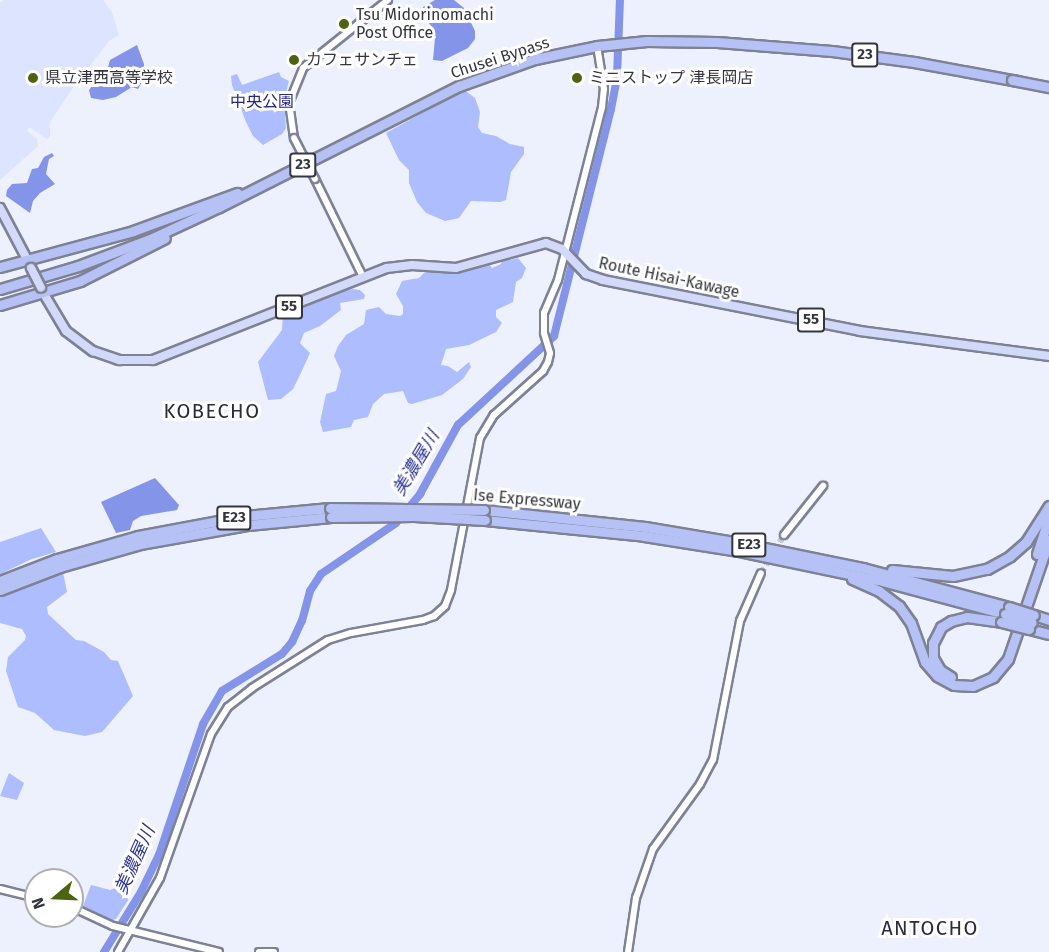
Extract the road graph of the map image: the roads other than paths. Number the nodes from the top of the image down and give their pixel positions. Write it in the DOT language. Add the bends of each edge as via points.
graph roads {
  1 [pos="388,0"];
  2 [pos="602,45"];
  3 [pos="1012,80"];
  4 [pos="1049,85"];
  5 [pos="1049,92"];
  6 [pos="318,156"];
  7 [pos="246,194"];
  8 [pos="0,208"];
  9 [pos="567,254"];
  10 [pos="29,263"];
  11 [pos="0,267"];
  12 [pos="363,277"];
  13 [pos="0,289"];
  14 [pos="42,291"];
  15 [pos="0,305"];
  16 [pos="1049,356"];
  17 [pos="823,486"];
  18 [pos="1049,506"];
  19 [pos="485,515"];
  20 [pos="1049,518"];
  21 [pos="784,536"];
  22 [pos="1049,540"];
  23 [pos="739,551"];
  24 [pos="804,555"];
  25 [pos="58,563"];
  26 [pos="761,573"];
  27 [pos="0,581"];
  28 [pos="0,590"];
  29 [pos="1005,614"];
  30 [pos="1049,620"];
  31 [pos="1032,622"];
  32 [pos="1049,628"];
  33 [pos="1049,634"];
  34 [pos="0,890"];
  35 [pos="24,895"];
  36 [pos="84,913"];
  37 [pos="128,930"];
  38 [pos="118,952"];
  39 [pos="219,952"];
  40 [pos="259,952"];
  41 [pos="274,952"];
  42 [pos="628,952"];
  1 -- 12 [label="street, bridge" via="303,68 289,103 294,138"];
  2 -- 3 [label="highway, Chusei Bypass / 23" via="717,42 890,58"];
  2 -- 6 [label="highway, Chusei Bypass / 23" via="534,59 459,86"];
  2 -- 9 [label="street" via="602,107"];
  3 -- 4 [label="highway, Chusei Bypass / 23, bridge"];
  3 -- 5 [label="highway" via="1038,84"];
  6 -- 7 [label="highway, Chusei Bypass / 23"];
  6 -- 10 [label="highway" via="236,193"];
  7 -- 13 [label="highway, Chusei Bypass / 23" via="150,239"];
  7 -- 14 [label="highway" via="99,274"];
  8 -- 10 [label="main road, 55"];
  9 -- 12 [label="main road, 55" via="557,246 542,243 456,268 393,267"];
  9 -- 16 [label="main road, Route Hisai-Kawage / 55" via="578,268 595,278 860,331"];
  9 -- 37 [label="street" via="544,312 548,362 494,415 480,438 452,590 445,606 423,620 328,640 228,707 211,734 160,878"];
  10 -- 11 [label="highway"];
  10 -- 14 [label="main road, 55, bridge"];
  12 -- 14 [label="main road, 55" via="164,356 135,361 105,356 66,331"];
  14 -- 15 [label="highway"];
  17 -- 21 [label="street"];
  18 -- 24 [label="highway" via="1016,551 971,574 920,574"];
  19 -- 23 [label="highway, Ise Expressway / E23"];
  19 -- 24 [label="highway, Ise Expressway / E23" via="655,529"];
  19 -- 25 [label="highway, Ise Expressway / E23, bridge" via="331,512 216,520"];
  20 -- 29 [label="highway" via="997,665 986,675 968,680 952,678 937,667 933,643 946,623"];
  22 -- 23 [label="highway" via="1008,659 993,677 967,687 949,683 933,672 923,658 908,618 879,591 840,576"];
  23 -- 29 [label="highway, Ise Expressway / E23" via="878,580"];
  24 -- 29 [label="highway, Ise Expressway / E23"];
  25 -- 27 [label="highway, Ise Expressway / E23"];
  25 -- 28 [label="highway, Ise Expressway / E23"];
  26 -- 42 [label="street" via="740,621 713,760 653,849 636,898"];
  29 -- 31 [label="highway, bridge"];
  29 -- 31 [label="highway, Ise Expressway / E23, bridge"];
  30 -- 31 [label="highway, Ise Expressway / E23"];
  31 -- 32 [label="highway, Ise Expressway / E23"];
  31 -- 33 [label="highway"];
  34 -- 35 [label="street"];
  36 -- 37 [label="street"];
  37 -- 38 [label="street"];
  37 -- 39 [label="street"];
  40 -- 41 [label="street"];
}
